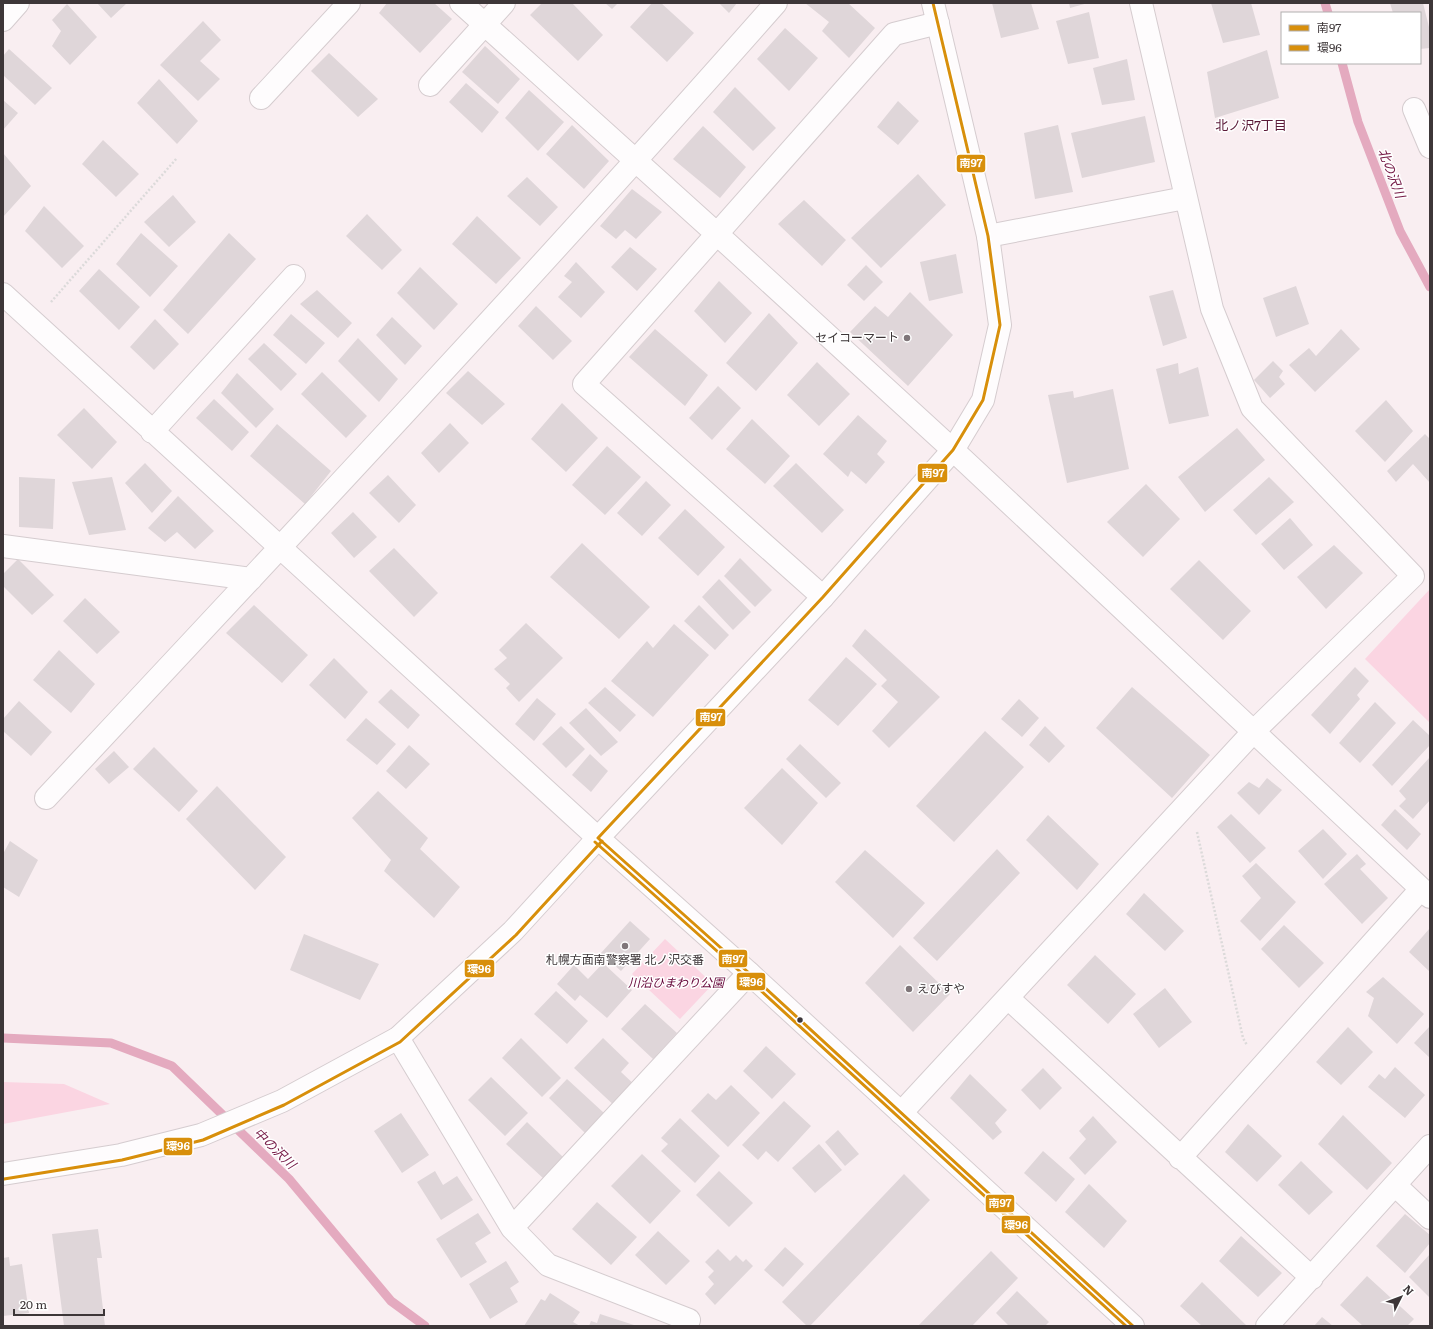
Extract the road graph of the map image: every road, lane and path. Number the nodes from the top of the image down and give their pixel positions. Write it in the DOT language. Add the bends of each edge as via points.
graph roads {
  1 [pos="18,3"];
  2 [pos="349,3"];
  3 [pos="461,3"];
  4 [pos="504,3"];
  5 [pos="776,3"];
  6 [pos="1141,3"];
  7 [pos="935,13"];
  8 [pos="3,20"];
  9 [pos="484,24"];
  10 [pos="430,85"];
  11 [pos="261,98"];
  12 [pos="1414,109"];
  13 [pos="1430,147"];
  14 [pos="177,158"];
  15 [pos="636,161"];
  16 [pos="1185,198"];
  17 [pos="717,234"];
  18 [pos="988,236"];
  19 [pos="294,276"];
  20 [pos="3,294"];
  21 [pos="33,322"];
  22 [pos="152,432"];
  23 [pos="953,450"];
  24 [pos="3,546"];
  25 [pos="280,548"];
  26 [pos="251,579"];
  27 [pos="823,597"];
  28 [pos="1254,731"];
  29 [pos="46,798"];
  30 [pos="1190,800"];
  31 [pos="598,838"];
  32 [pos="1425,893"];
  33 [pos="749,973"];
  34 [pos="1008,998"];
  35 [pos="398,1038"];
  36 [pos="1259,1070"];
  37 [pos="901,1113"];
  38 [pos="1430,1146"];
  39 [pos="1180,1158"];
  40 [pos="3,1174"];
  41 [pos="1395,1185"];
  42 [pos="1430,1218"];
  43 [pos="512,1228"];
  44 [pos="1312,1278"];
  45 [pos="689,1320"];
  46 [pos="1133,1326"];
  47 [pos="1267,1326"];
  1 -- 8 [label="street"];
  2 -- 11 [label="street"];
  3 -- 9 [label="street"];
  4 -- 9 [label="street"];
  5 -- 15 [label="street"];
  6 -- 16 [label="street"];
  7 -- 17 [label="street" via="894,34"];
  7 -- 18 [label="street"];
  9 -- 10 [label="street"];
  9 -- 15 [label="street"];
  12 -- 13 [label="street"];
  14 -- 21 [label="path"];
  15 -- 17 [label="street"];
  15 -- 25 [label="street"];
  16 -- 18 [label="street"];
  16 -- 28 [label="street" via="1212,309 1252,408 1413,576"];
  17 -- 23 [label="street"];
  17 -- 27 [label="street" via="584,384"];
  18 -- 23 [label="street" via="1000,325 983,400"];
  19 -- 22 [label="street"];
  20 -- 21 [label="street"];
  21 -- 22 [label="street"];
  22 -- 25 [label="street"];
  23 -- 27 [label="street"];
  23 -- 28 [label="street"];
  24 -- 26 [label="street"];
  25 -- 26 [label="street"];
  25 -- 31 [label="street"];
  26 -- 29 [label="street"];
  27 -- 31 [label="street"];
  28 -- 30 [label="street"];
  28 -- 32 [label="street"];
  30 -- 34 [label="street"];
  30 -- 36 [label="path" via="1244,1038"];
  31 -- 33 [label="street"];
  31 -- 35 [label="street" via="513,932"];
  32 -- 36 [label="street"];
  33 -- 37 [label="street"];
  33 -- 43 [label="street"];
  34 -- 37 [label="street"];
  34 -- 39 [label="street"];
  35 -- 40 [label="street" via="282,1101 201,1135 121,1155"];
  35 -- 43 [label="street"];
  36 -- 39 [label="street"];
  37 -- 46 [label="street"];
  38 -- 41 [label="street"];
  39 -- 44 [label="street"];
  41 -- 42 [label="street"];
  41 -- 44 [label="street"];
  43 -- 45 [label="street" via="548,1266"];
  44 -- 47 [label="street"];
}
